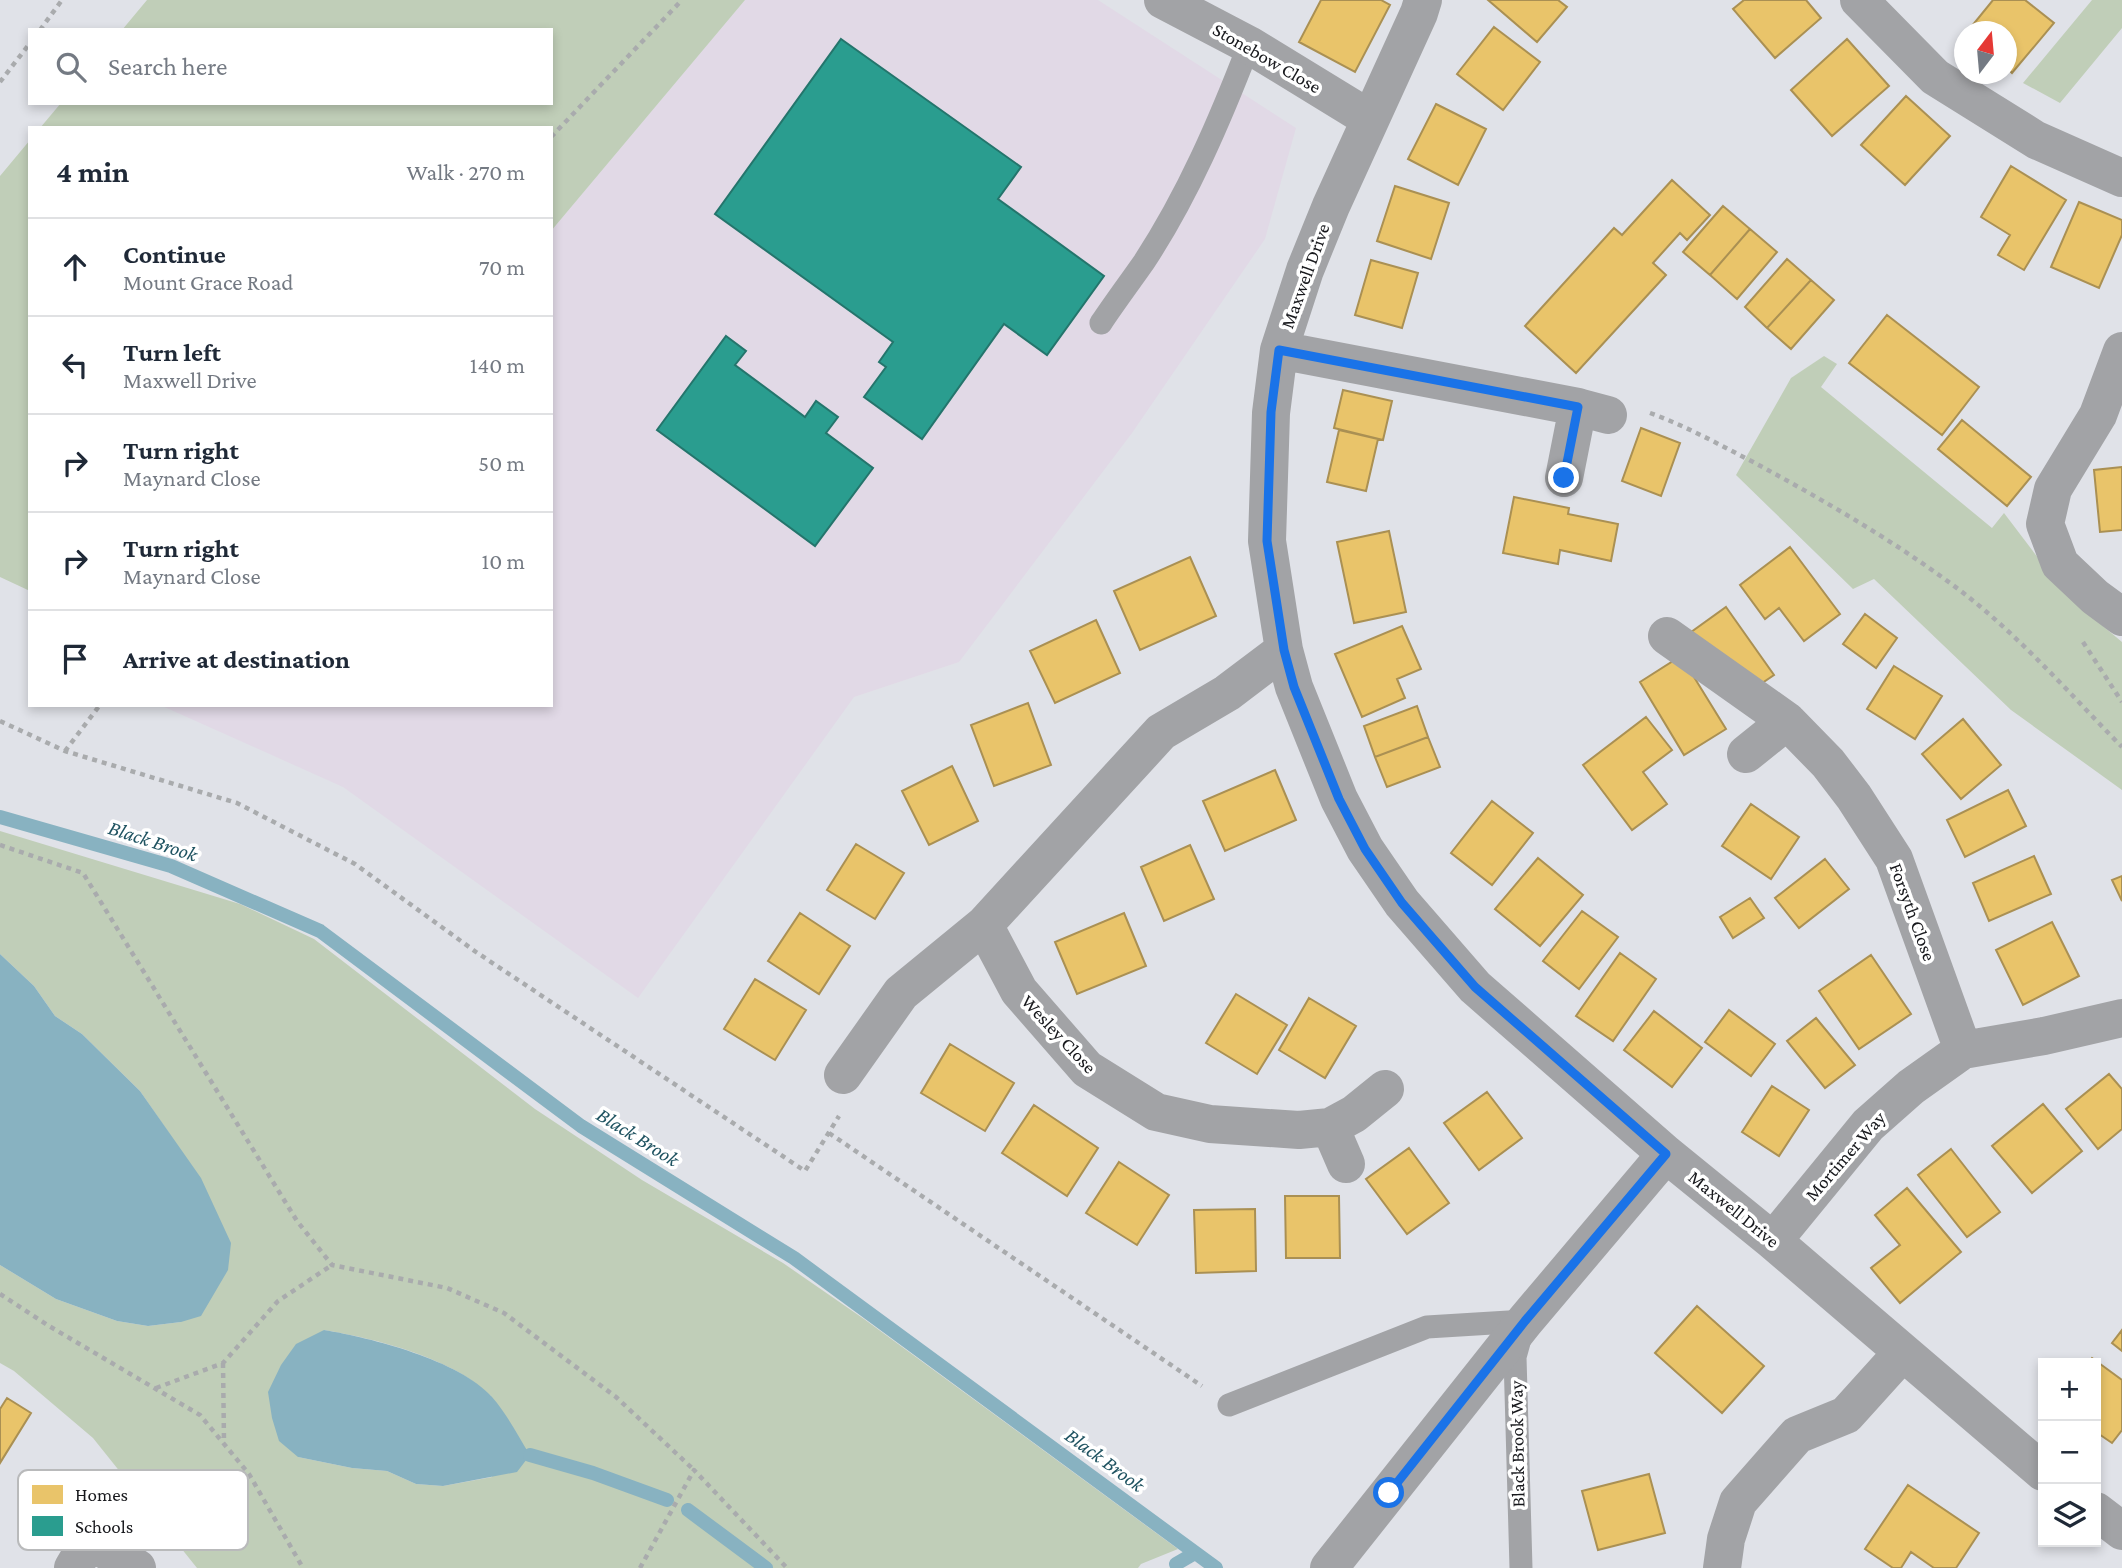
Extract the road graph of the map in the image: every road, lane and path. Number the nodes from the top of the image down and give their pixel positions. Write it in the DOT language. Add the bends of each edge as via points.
graph roads {
  1 [pos="62,0"];
  2 [pos="682,0"];
  3 [pos="1163,0"];
  4 [pos="1423,0"];
  5 [pos="1859,0"];
  6 [pos="41,28"];
  7 [pos="28,46"];
  8 [pos="1249,46"];
  9 [pos="0,82"];
  10 [pos="1370,119"];
  11 [pos="553,135"];
  12 [pos="2122,178"];
  13 [pos="1101,323"];
  14 [pos="1279,350"];
  15 [pos="2122,351"];
  16 [pos="1593,411"];
  17 [pos="1564,478"];
  18 [pos="2122,617"];
  19 [pos="1667,636"];
  20 [pos="1284,650"];
  21 [pos="98,707"];
  22 [pos="0,721"];
  23 [pos="1787,721"];
  24 [pos="2122,747"];
  25 [pos="65,751"];
  26 [pos="1746,754"];
  27 [pos="0,845"];
  28 [pos="984,925"];
  29 [pos="2122,1018"];
  30 [pos="1963,1050"];
  31 [pos="844,1075"];
  32 [pos="1385,1089"];
  33 [pos="1330,1127"];
  34 [pos="1666,1154"];
  35 [pos="1346,1164"];
  36 [pos="1773,1241"];
  37 [pos="332,1265"];
  38 [pos="0,1294"];
  39 [pos="1525,1321"];
  40 [pos="1902,1353"];
  41 [pos="223,1363"];
  42 [pos="155,1389"];
  43 [pos="1229,1405"];
  44 [pos="224,1443"];
  45 [pos="2038,1468"];
  46 [pos="246,1470"];
  47 [pos="694,1470"];
  48 [pos="248,1473"];
  49 [pos="2101,1515"];
  50 [pos="2122,1531"];
  51 [pos="81,1554"];
  52 [pos="137,1568"];
  53 [pos="303,1568"];
  54 [pos="640,1568"];
  55 [pos="787,1568"];
  56 [pos="1329,1568"];
  57 [pos="1521,1568"];
  58 [pos="1722,1568"];
  1 -- 6 [label="path"];
  2 -- 11 [label="path"];
  3 -- 8 [label="street, Stonebow Close"];
  4 -- 10 [label="street, Maxwell Drive"];
  5 -- 12 [label="street" via="1935,77 2036,140"];
  7 -- 9 [label="path"];
  8 -- 10 [label="street, Stonebow Close"];
  8 -- 13 [label="lane" via="1220,118 1176,206 1145,261"];
  10 -- 14 [label="street, Maxwell Drive" via="1305,270"];
  14 -- 16 [label="street"];
  14 -- 20 [label="street, Maxwell Drive" via="1271,412 1267,541"];
  15 -- 18 [label="street" via="2098,415 2053,489 2045,524 2060,564"];
  16 -- 17 [label="street"];
  16 -- 24 [label="path" via="1619,402 1680,424 1808,492 1902,551 1966,596 2026,648"];
  19 -- 23 [label="street, Forsyth Close"];
  20 -- 28 [label="street" via="1227,693 1161,732"];
  20 -- 34 [label="street, Maxwell Drive" via="1339,799 1365,849 1402,903 1475,987"];
  21 -- 25 [label="path"];
  22 -- 25 [label="path"];
  23 -- 26 [label="street"];
  23 -- 30 [label="street, Forsyth Close" via="1828,763 1894,859"];
  25 -- 43 [label="path" via="237,803 355,864 476,952 805,1171 829,1133"];
  27 -- 37 [label="path" via="83,873 297,1221"];
  28 -- 31 [label="street" via="901,993"];
  28 -- 33 [label="street, Wesley Close" via="1019,991 1087,1069 1156,1112 1210,1124 1299,1130"];
  29 -- 30 [label="street, Mortimer Way"];
  30 -- 36 [label="street, Mortimer Way" via="1868,1125"];
  32 -- 33 [label="street, Wesley Close"];
  33 -- 35 [label="street"];
  34 -- 36 [label="street, Maxwell Drive"];
  34 -- 39 [label="street"];
  36 -- 40 [label="street, Maxwell Drive"];
  37 -- 41 [label="path" via="278,1301"];
  37 -- 47 [label="path" via="447,1288 504,1313 616,1397"];
  38 -- 42 [label="path"];
  39 -- 43 [label="lane" via="1427,1327"];
  39 -- 56 [label="street"];
  39 -- 57 [label="lane, Black Brook Way" via="1515,1357"];
  40 -- 45 [label="street, Maxwell Drive"];
  40 -- 58 [label="street" via="1846,1415 1797,1435 1738,1502"];
  41 -- 42 [label="path"];
  41 -- 44 [label="path"];
  42 -- 44 [label="path" via="200,1415"];
  44 -- 46 [label="path"];
  47 -- 54 [label="path"];
  47 -- 55 [label="path"];
  48 -- 53 [label="path"];
  49 -- 50 [label="street"];
  51 -- 52 [label="street"];
}
